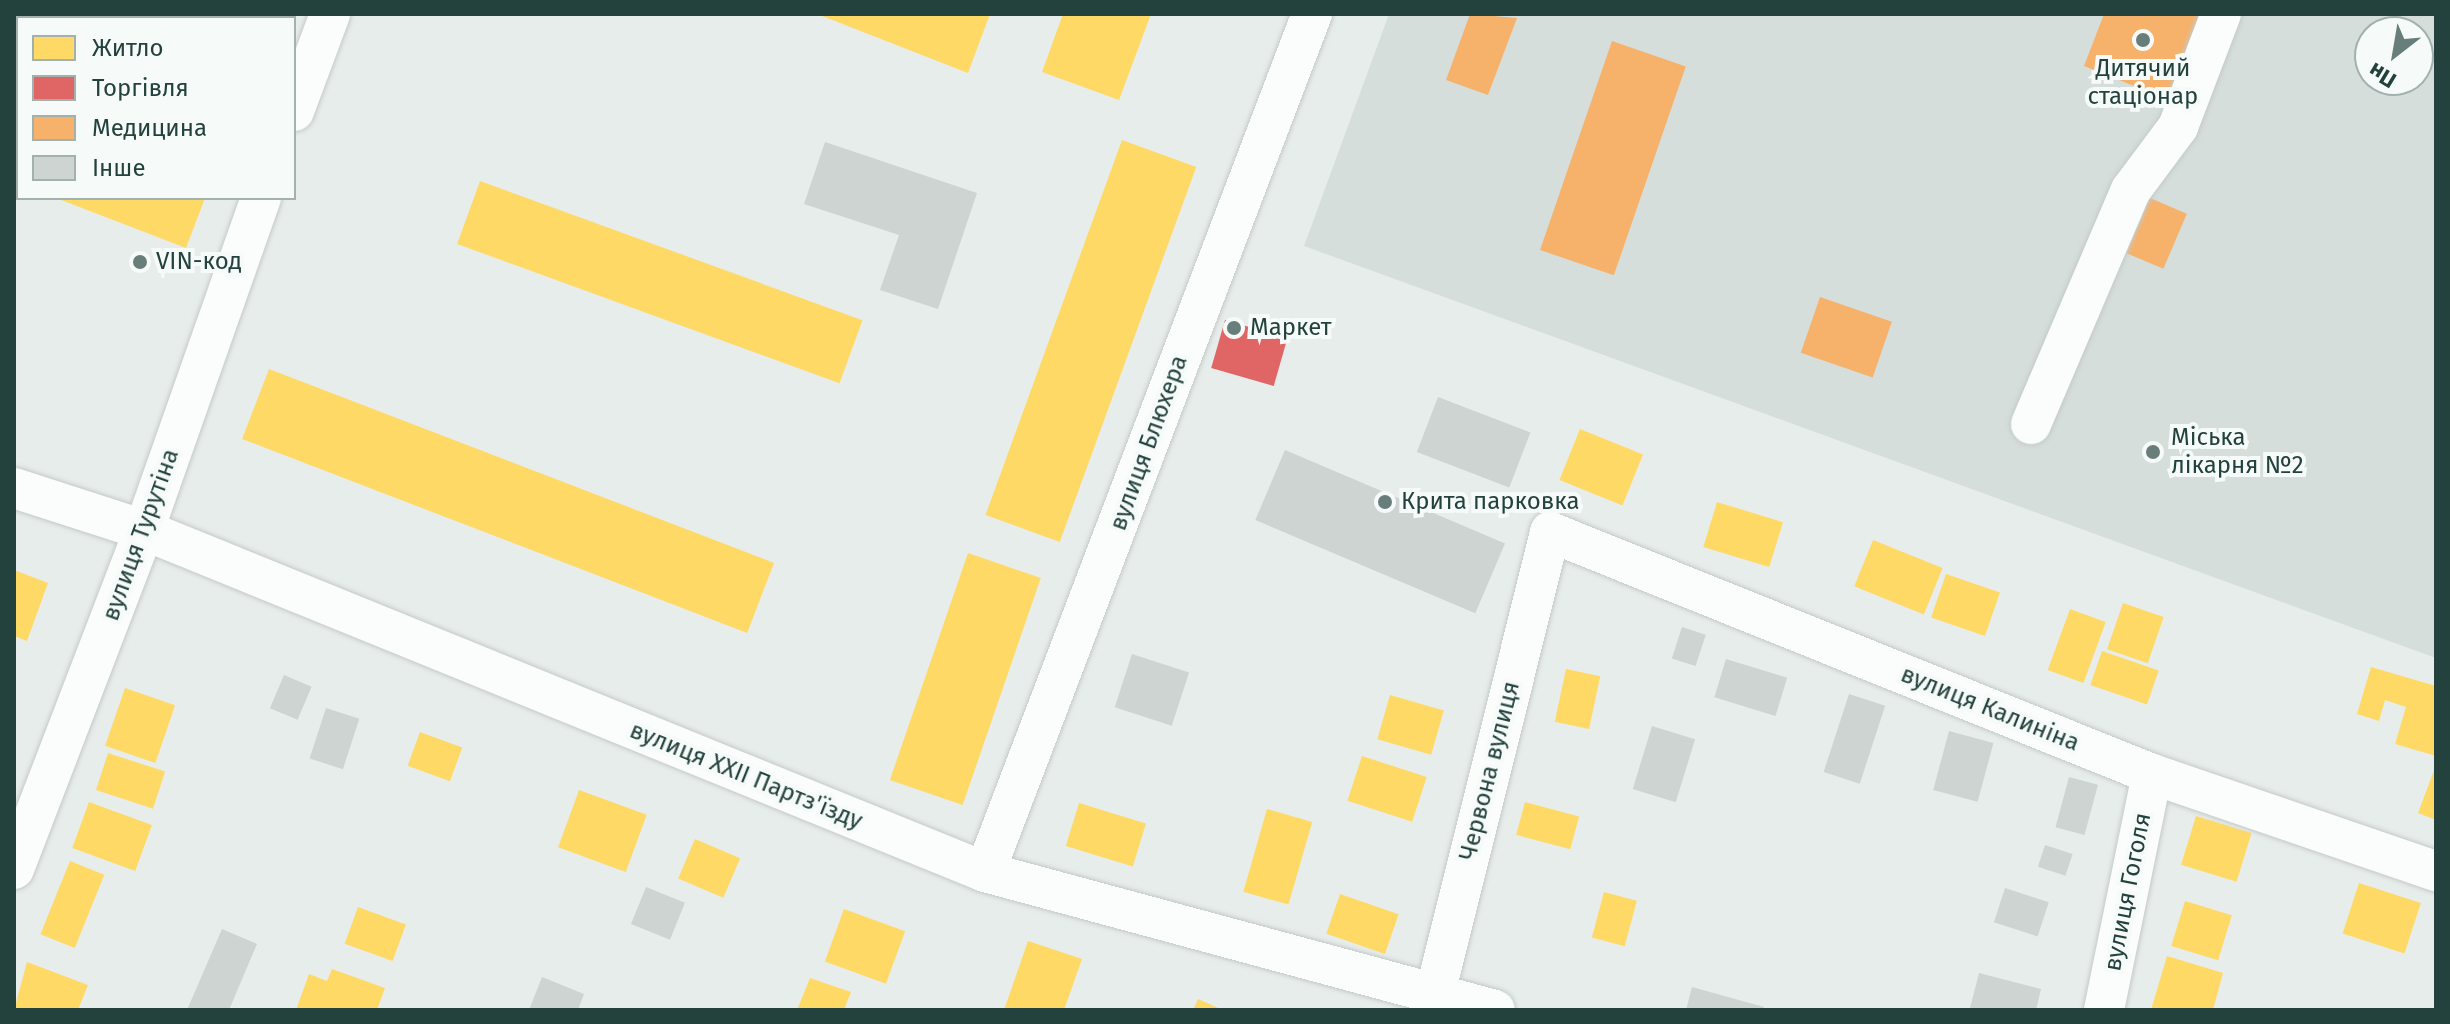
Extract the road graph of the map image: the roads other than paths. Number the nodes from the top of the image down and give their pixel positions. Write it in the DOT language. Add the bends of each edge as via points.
graph roads {
  1 [pos="330,14"];
  2 [pos="1312,14"];
  3 [pos="2221,14"];
  4 [pos="296,106"];
  5 [pos="260,200"];
  6 [pos="2031,424"];
  7 [pos="14,488"];
  8 [pos="144,530"];
  9 [pos="1550,532"];
  10 [pos="2152,774"];
  11 [pos="14,869"];
  12 [pos="2436,871"];
  13 [pos="985,872"];
  14 [pos="1433,1002"];
  15 [pos="1495,1010"];
  16 [pos="2104,1010"];
  1 -- 4 [label="street"];
  2 -- 13 [label="street, вулиця Блюхера"];
  3 -- 6 [label="street" via="2178,127 2131,190"];
  5 -- 8 [label="street, вулиця Турутіна"];
  7 -- 8 [label="street, вулиця XXII Партз'їзду"];
  8 -- 11 [label="street, вулиця Турутіна"];
  8 -- 13 [label="street, вулиця XXII Партз'їзду"];
  9 -- 10 [label="street, вулиця Калиніна"];
  9 -- 14 [label="street, Червона вулиця"];
  10 -- 12 [label="street, вулиця Калиніна"];
  10 -- 16 [label="street, вулиця Гоголя"];
  13 -- 14 [label="street, вулиця XXII Партз'їзду"];
  14 -- 15 [label="street, вулиця XXII Партз'їзду"];
}
